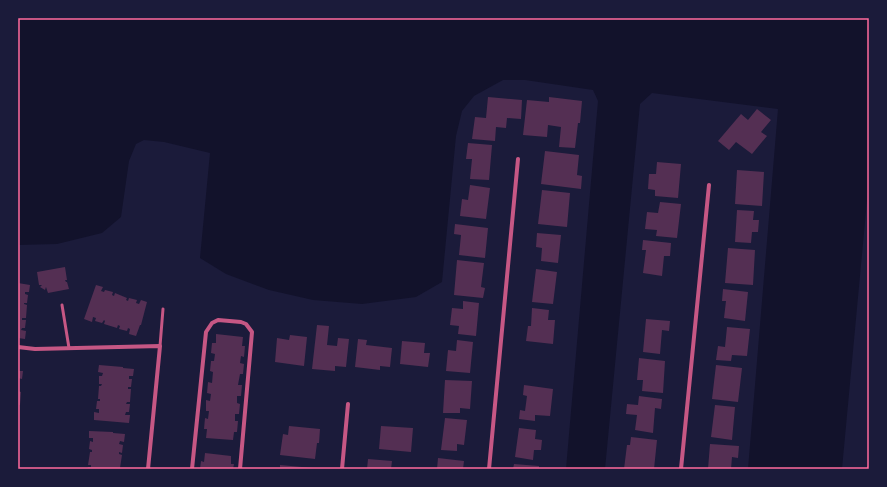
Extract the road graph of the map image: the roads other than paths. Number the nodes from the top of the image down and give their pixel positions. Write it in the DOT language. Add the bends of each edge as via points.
graph roads {
  1 [pos="518,159"];
  2 [pos="709,185"];
  3 [pos="62,305"];
  4 [pos="163,309"];
  5 [pos="160,346"];
  6 [pos="18,347"];
  7 [pos="69,348"];
  8 [pos="348,404"];
  9 [pos="148,469"];
  10 [pos="192,469"];
  11 [pos="240,469"];
  12 [pos="342,469"];
  13 [pos="489,469"];
  14 [pos="681,469"];
  1 -- 13 [label="street"];
  2 -- 14 [label="street"];
  3 -- 7 [label="lane"];
  4 -- 5 [label="lane"];
  5 -- 7 [label="street"];
  5 -- 9 [label="street"];
  6 -- 7 [label="street"];
  8 -- 12 [label="street"];
  10 -- 11 [label="street" via="206,332 212,323 218,320 246,324 250,328 252,338"];
}
